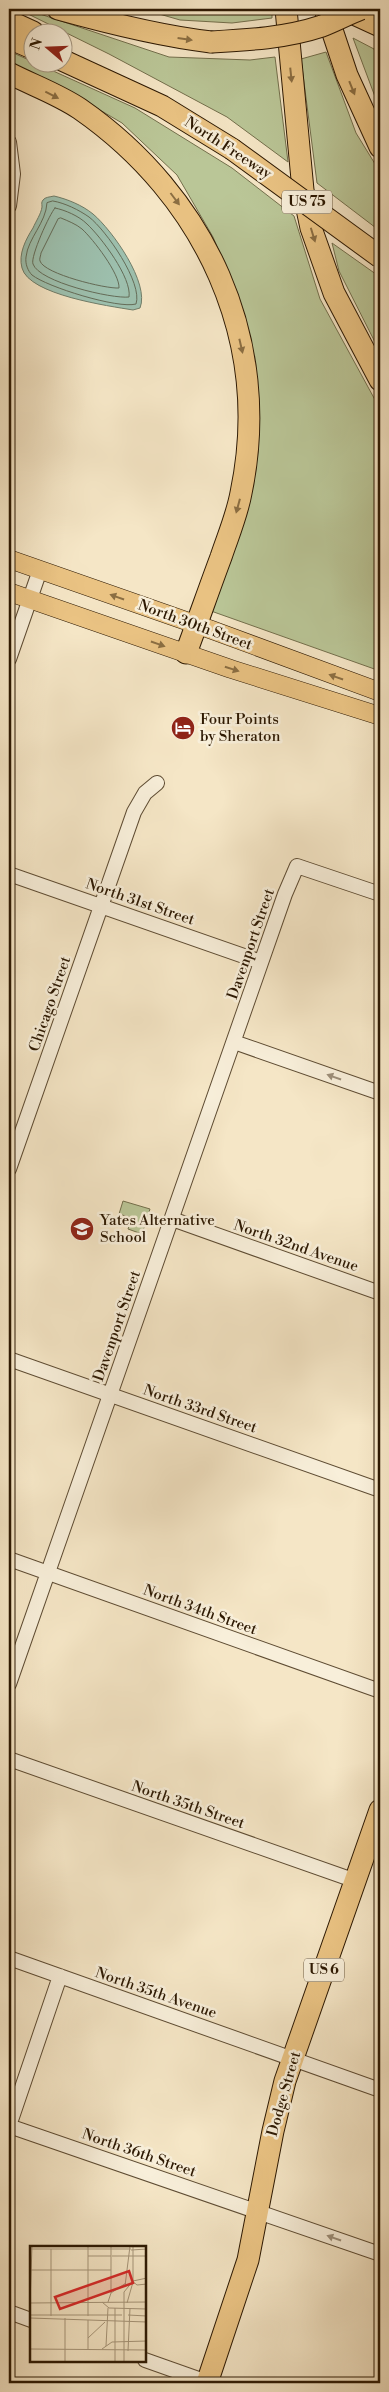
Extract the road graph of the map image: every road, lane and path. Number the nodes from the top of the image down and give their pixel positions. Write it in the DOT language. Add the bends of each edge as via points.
graph roads {
  1 [pos="58,9"];
  2 [pos="97,9"];
  3 [pos="286,9"];
  4 [pos="325,9"];
  5 [pos="343,9"];
  6 [pos="361,9"];
  7 [pos="377,9"];
  8 [pos="380,20"];
  9 [pos="9,21"];
  10 [pos="380,26"];
  11 [pos="22,27"];
  12 [pos="160,34"];
  13 [pos="9,38"];
  14 [pos="22,44"];
  15 [pos="72,52"];
  16 [pos="72,65"];
  17 [pos="9,73"];
  18 [pos="162,106"];
  19 [pos="9,142"];
  20 [pos="380,147"];
  21 [pos="9,206"];
  22 [pos="380,257"];
  23 [pos="380,380"];
  24 [pos="9,559"];
  25 [pos="40,570"];
  26 [pos="9,592"];
  27 [pos="30,599"];
  28 [pos="196,624"];
  29 [pos="186,654"];
  30 [pos="9,659"];
  31 [pos="380,692"];
  32 [pos="380,716"];
  33 [pos="157,783"];
  34 [pos="9,874"];
  35 [pos="380,894"];
  36 [pos="102,906"];
  37 [pos="261,962"];
  38 [pos="234,1042"];
  39 [pos="380,1093"];
  40 [pos="9,1170"];
  41 [pos="172,1219"];
  42 [pos="380,1293"];
  43 [pos="9,1359"];
  44 [pos="110,1394"];
  45 [pos="380,1490"];
  46 [pos="9,1559"];
  47 [pos="48,1573"];
  48 [pos="9,1684"];
  49 [pos="380,1691"];
  50 [pos="9,1759"];
  51 [pos="380,1810"];
  52 [pos="356,1881"];
  53 [pos="9,1958"];
  54 [pos="60,1976"];
  55 [pos="293,2058"];
  56 [pos="380,2090"];
  57 [pos="9,2126"];
  58 [pos="258,2212"];
  59 [pos="380,2254"];
  60 [pos="9,2312"];
  61 [pos="30,2320"];
  62 [pos="146,2360"];
  63 [pos="208,2383"];
  1 -- 12 [label="highway"];
  2 -- 12 [label="highway"];
  3 -- 23 [label="highway, one-way" via="303,190 311,228 334,293"];
  4 -- 20 [label="highway, one-way" via="347,75"];
  5 -- 10 [label="highway"];
  12 -- 6 [label="highway, one-way, bridge" via="211,42 252,40 322,26"];
  7 -- 8 [label="highway"];
  9 -- 11 [label="highway"];
  13 -- 14 [label="highway"];
  15 -- 18 [label="highway"];
  16 -- 18 [label="highway, North Freeway / US 75"];
  17 -- 28 [label="highway, one-way" via="78,108 124,143 162,182 197,232 231,300 249,390 248,446 235,518"];
  18 -- 22 [label="highway, North Freeway / US 75, bridge" via="232,148"];
  19 -- 21 [label="street" via="13,174"];
  24 -- 25 [label="main road, North 30th Street"];
  25 -- 27 [label="street"];
  28 -- 25 [label="main road, North 30th Street, one-way"];
  26 -- 27 [label="main road, North 30th Street"];
  27 -- 29 [label="main road, North 30th Street, one-way"];
  27 -- 30 [label="street"];
  28 -- 29 [label="highway"];
  31 -- 28 [label="main road, North 30th Street, one-way"];
  29 -- 32 [label="main road, North 30th Street, one-way"];
  33 -- 36 [label="street, Chicago Street" via="137,805"];
  34 -- 36 [label="street, North 31st Street"];
  35 -- 37 [label="street, Davenport Street" via="297,866"];
  36 -- 37 [label="street, North 31st Street"];
  36 -- 40 [label="street, Chicago Street"];
  37 -- 38 [label="street, Davenport Street"];
  39 -- 38 [label="street, one-way"];
  38 -- 41 [label="street, Davenport Street"];
  41 -- 42 [label="street, North 32nd Avenue"];
  41 -- 44 [label="street, Davenport Street"];
  43 -- 44 [label="street, North 33rd Street"];
  44 -- 45 [label="street, North 33rd Street"];
  44 -- 47 [label="street, Davenport Street"];
  46 -- 47 [label="street, North 34th Street"];
  47 -- 48 [label="street, Davenport Street"];
  47 -- 49 [label="street, North 34th Street"];
  50 -- 52 [label="street, North 35th Street"];
  51 -- 52 [label="highway, Dodge Street / US 6"];
  52 -- 55 [label="highway, Dodge Street / US 6"];
  53 -- 54 [label="street, North 35th Avenue"];
  54 -- 55 [label="street, North 35th Avenue"];
  54 -- 57 [label="street"];
  55 -- 56 [label="street, North 35th Avenue"];
  55 -- 58 [label="highway, Dodge Street / US 6" via="272,2131"];
  57 -- 58 [label="street, North 36th Street"];
  59 -- 58 [label="street, North 36th Street, one-way"];
  58 -- 63 [label="highway, Dodge Street / US 6" via="241,2285"];
  60 -- 61 [label="street"];
  62 -- 63 [label="street"];
}
